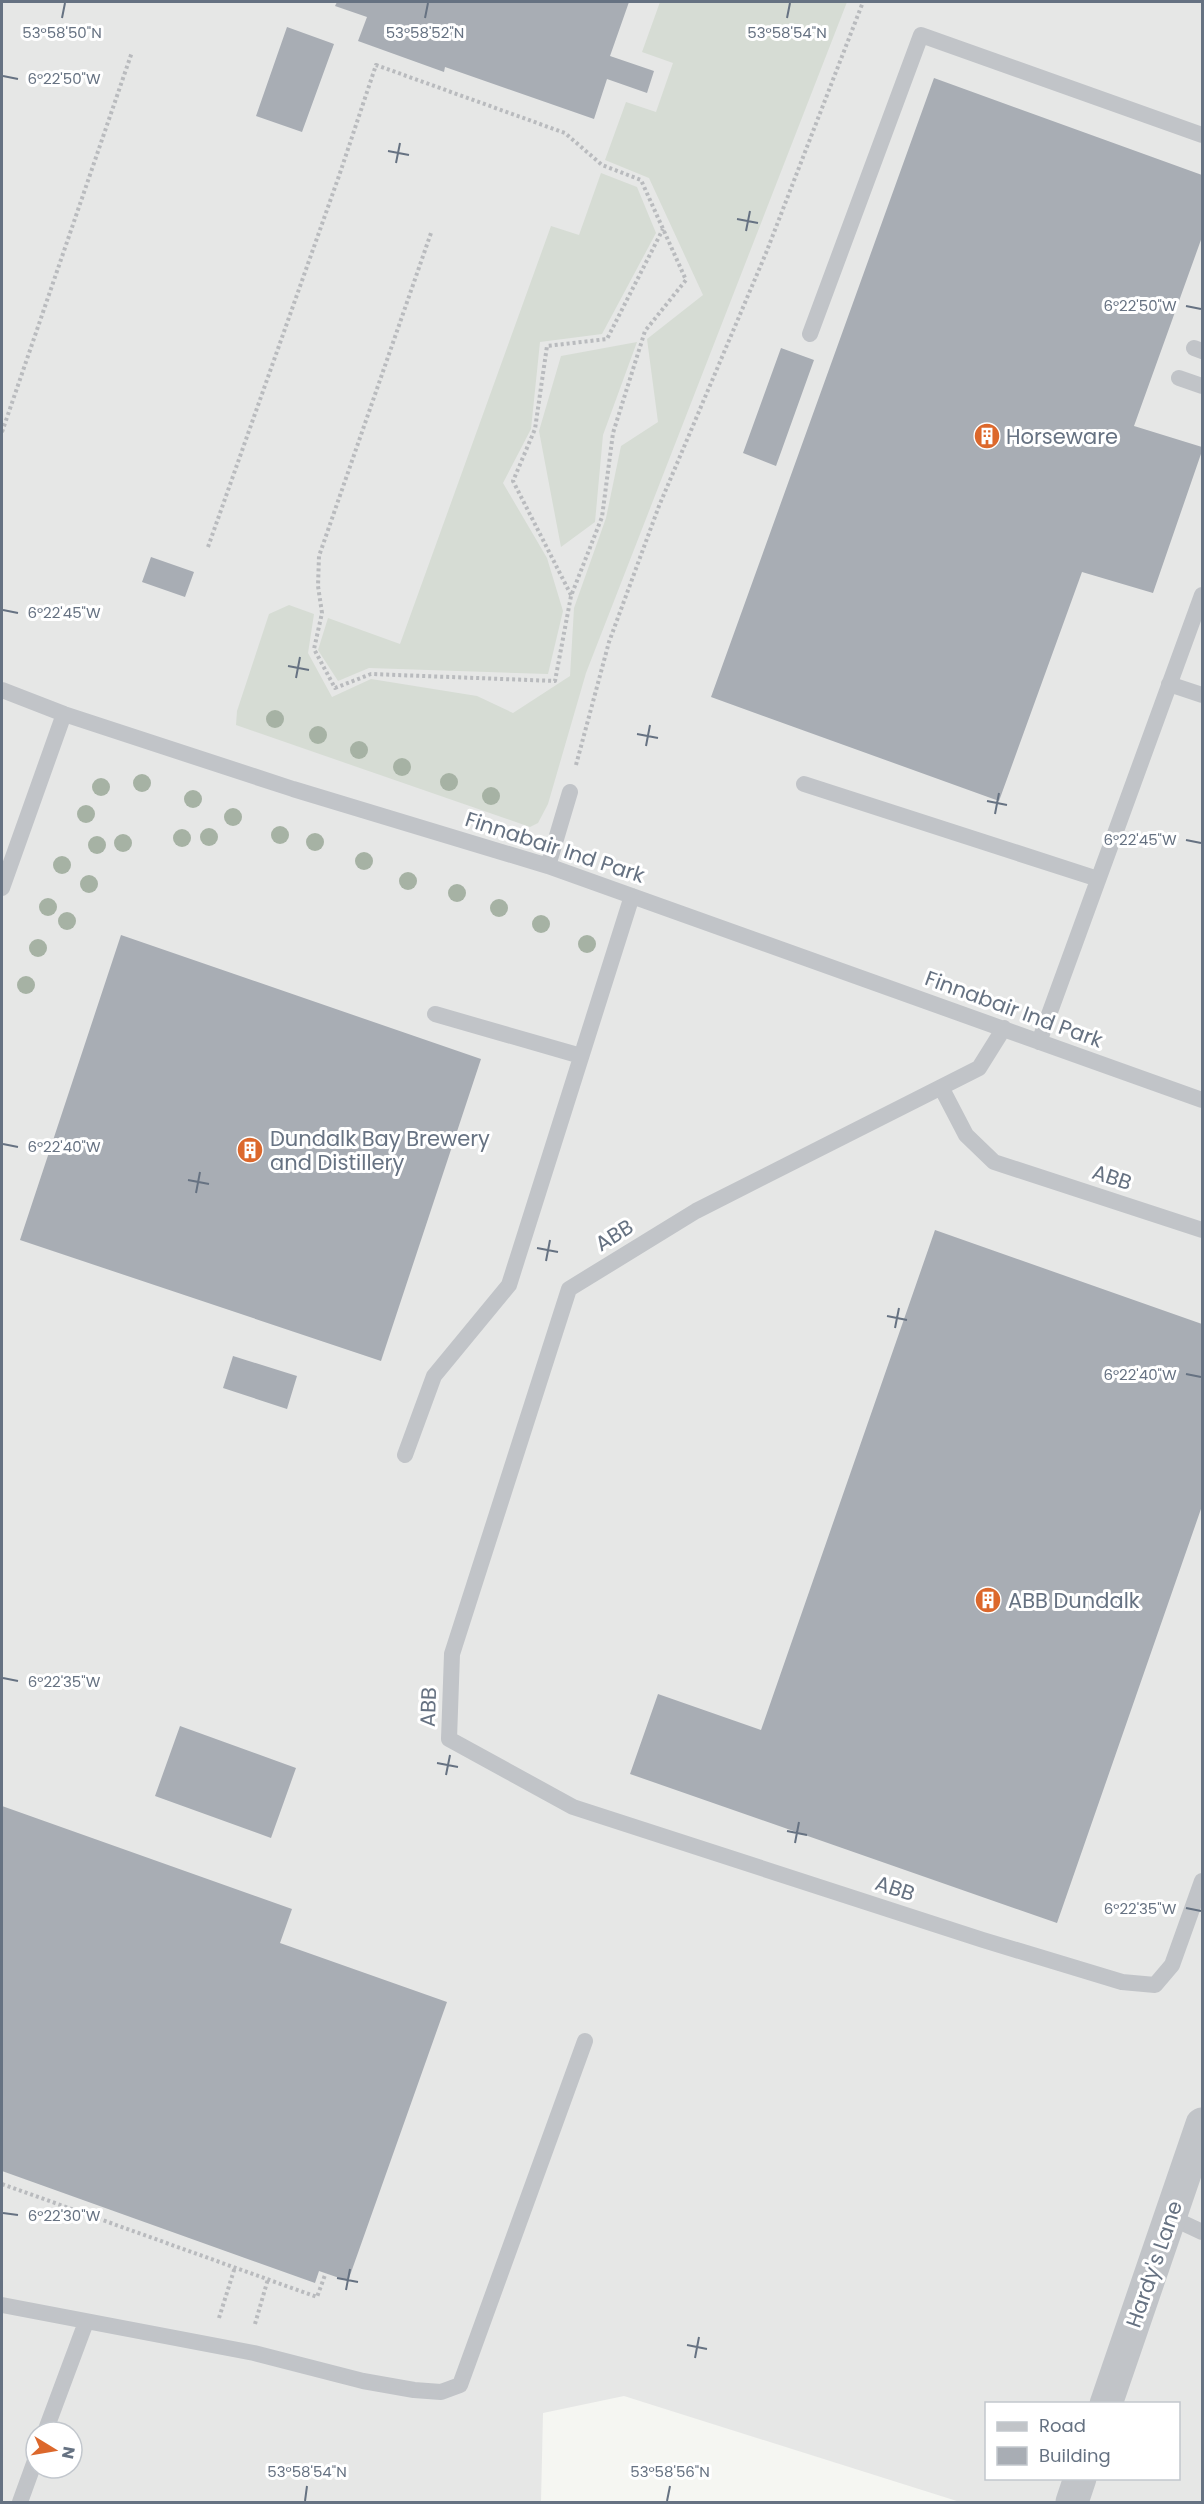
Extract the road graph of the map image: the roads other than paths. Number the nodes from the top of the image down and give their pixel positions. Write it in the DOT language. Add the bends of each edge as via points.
graph roads {
  1 [pos="1203,135"];
  2 [pos="810,334"];
  3 [pos="1179,378"];
  4 [pos="1203,386"];
  5 [pos="1203,595"];
  6 [pos="1170,684"];
  7 [pos="2,690"];
  8 [pos="1203,695"];
  9 [pos="64,714"];
  10 [pos="804,784"];
  11 [pos="570,792"];
  12 [pos="548,866"];
  13 [pos="1098,879"];
  14 [pos="2,888"];
  15 [pos="632,896"];
  16 [pos="435,1014"];
  17 [pos="1004,1028"];
  18 [pos="1039,1042"];
  19 [pos="581,1056"];
  20 [pos="941,1087"];
  21 [pos="1203,1100"];
  22 [pos="1203,1230"];
  23 [pos="405,1455"];
  24 [pos="1203,1881"];
  25 [pos="585,2041"];
  26 [pos="1203,2124"];
  27 [pos="1170,2217"];
  28 [pos="1203,2232"];
  29 [pos="2,2305"];
  30 [pos="86,2322"];
  31 [pos="1106,2402"];
  32 [pos="49,2420"];
  33 [pos="28,2480"];
  34 [pos="1079,2480"];
  35 [pos="20,2502"];
  36 [pos="1072,2502"];
  1 -- 2 [label="lane" via="921,35"];
  3 -- 4 [label="lane"];
  5 -- 6 [label="lane"];
  6 -- 8 [label="lane"];
  6 -- 13 [label="lane"];
  7 -- 9 [label="lane, Finnabair Ind Park"];
  9 -- 12 [label="lane, Finnabair Ind Park"];
  9 -- 14 [label="lane"];
  10 -- 13 [label="lane"];
  11 -- 12 [label="lane"];
  12 -- 15 [label="lane, Finnabair Ind Park"];
  13 -- 18 [label="lane"];
  15 -- 17 [label="lane, Finnabair Ind Park"];
  15 -- 19 [label="lane"];
  16 -- 19 [label="lane"];
  17 -- 18 [label="lane, Finnabair Ind Park"];
  17 -- 20 [label="lane, ABB" via="979,1068"];
  18 -- 21 [label="lane, Finnabair Ind Park"];
  19 -- 23 [label="lane" via="509,1285 434,1376"];
  20 -- 22 [label="lane, ABB" via="966,1135 994,1162"];
  20 -- 24 [label="lane, ABB" via="696,1211 569,1289 452,1654 449,1739 573,1807 1122,1982 1155,1985 1172,1965"];
  25 -- 30 [label="lane" via="460,2385 441,2392 414,2390 246,2352"];
  26 -- 27 [label="street, Hardy's Lane"];
  27 -- 28 [label="lane"];
  27 -- 31 [label="street, Hardy's Lane"];
  29 -- 30 [label="lane"];
  30 -- 32 [label="lane"];
  33 -- 35 [label="lane"];
  34 -- 36 [label="street"];
}
